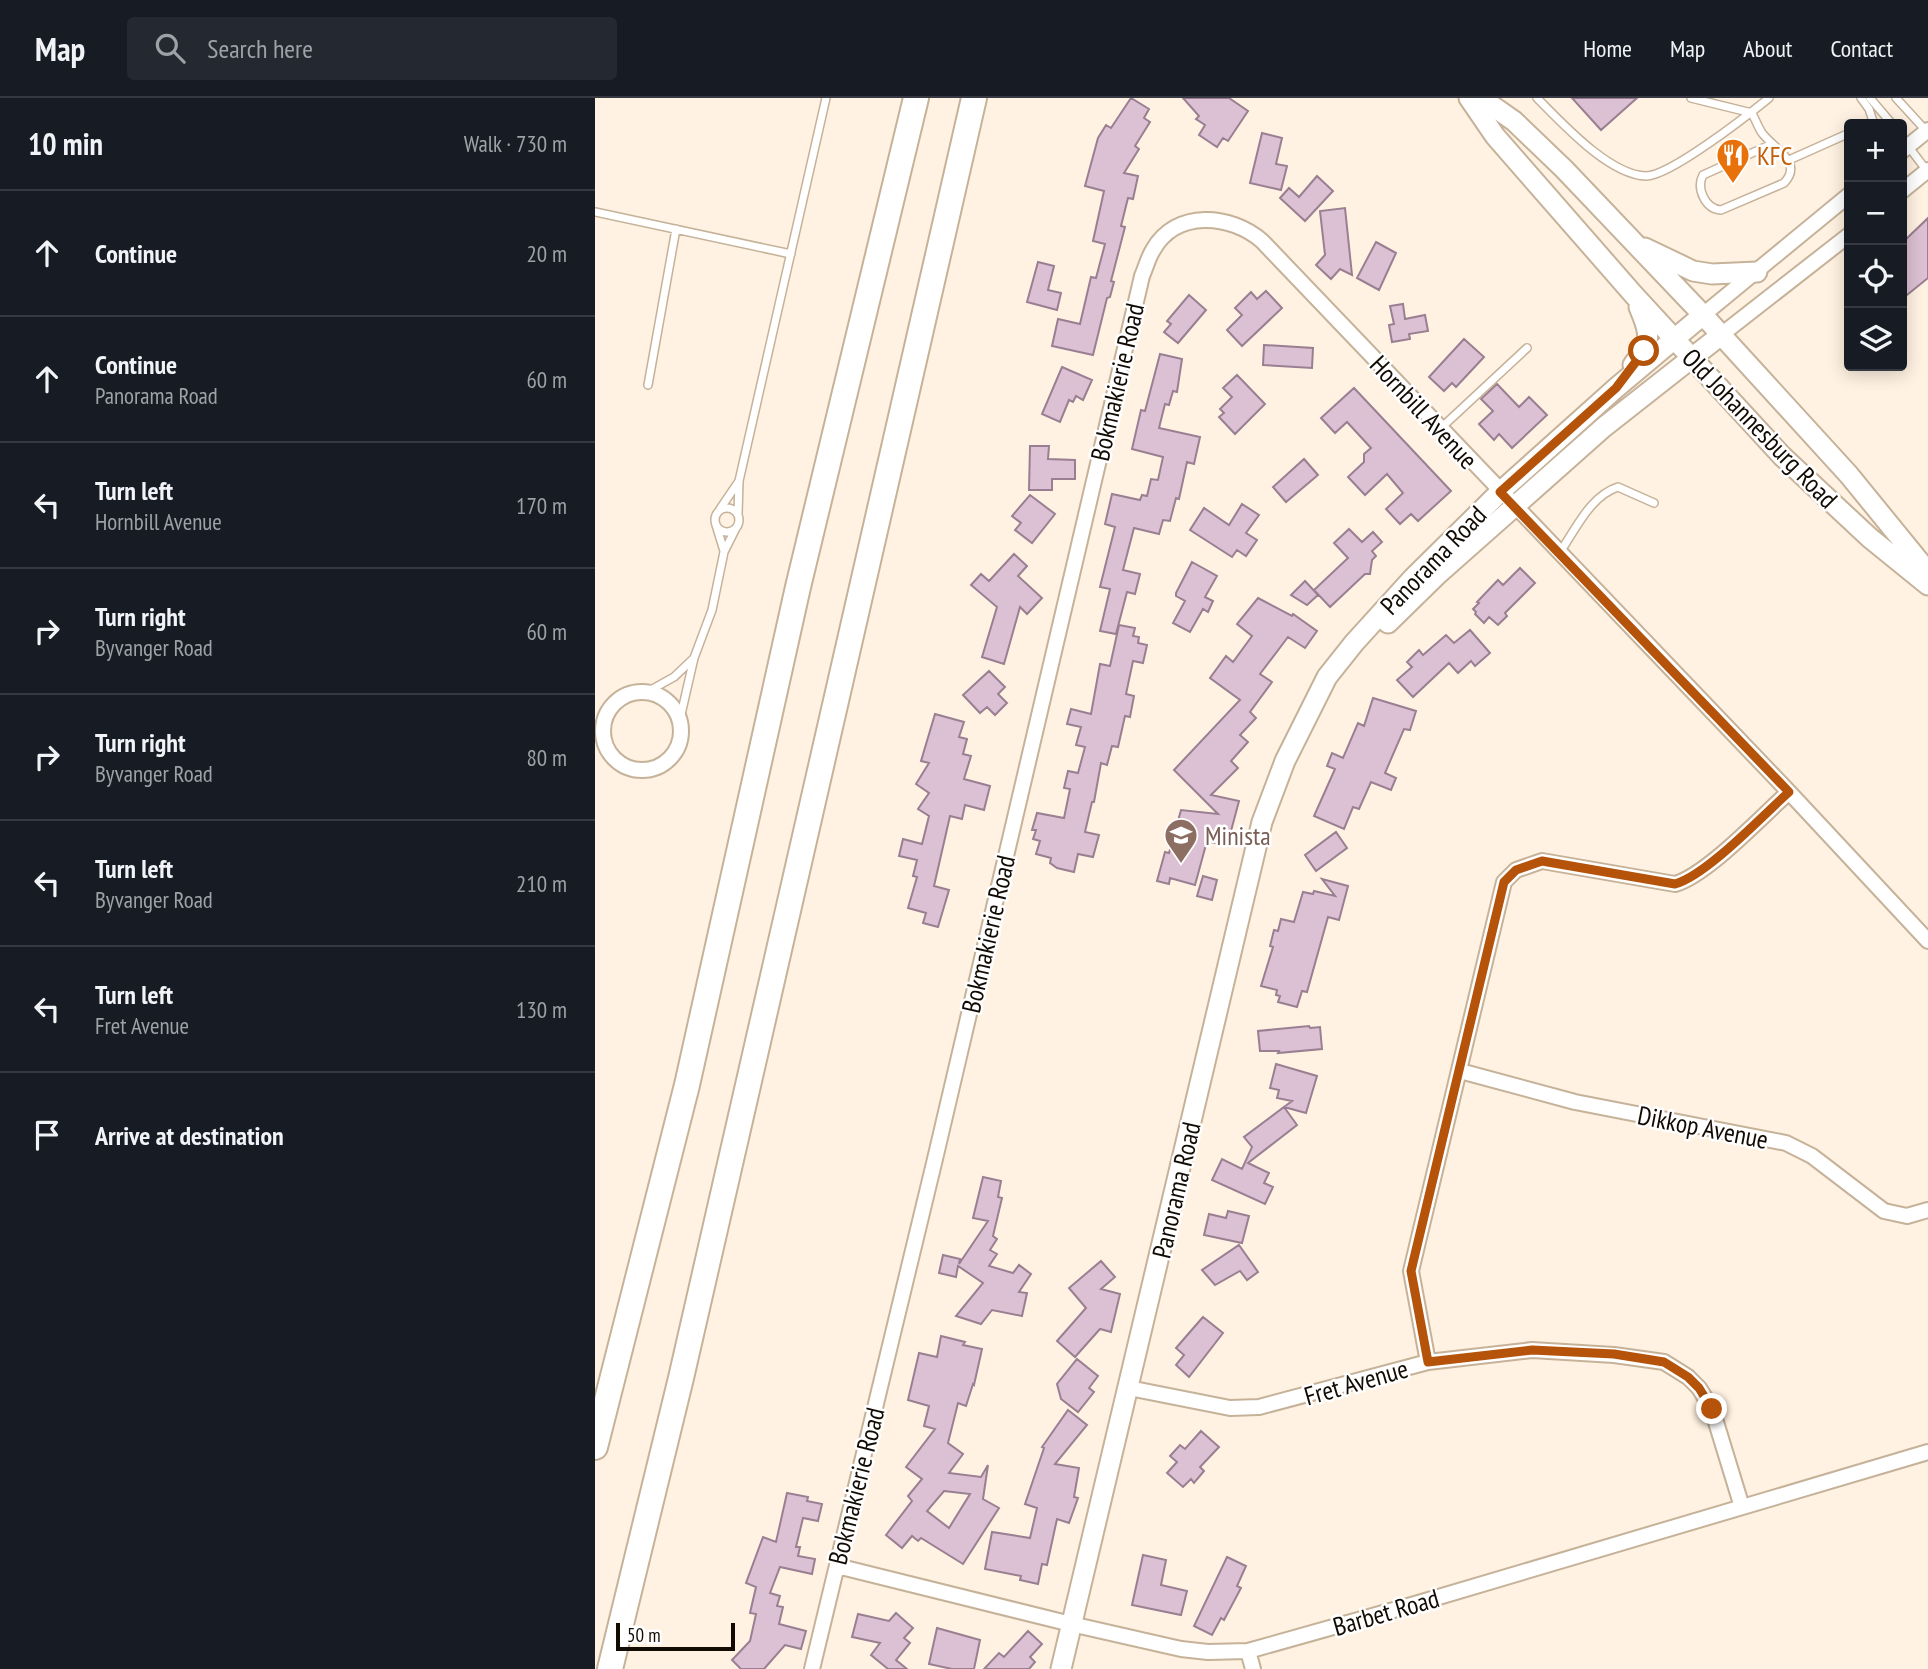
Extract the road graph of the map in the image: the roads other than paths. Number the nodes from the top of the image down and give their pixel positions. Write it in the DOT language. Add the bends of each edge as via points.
graph roads {
  1 [pos="826,98"];
  2 [pos="916,98"];
  3 [pos="974,98"];
  4 [pos="1469,98"];
  5 [pos="1481,98"];
  6 [pos="1537,98"];
  7 [pos="1691,98"];
  8 [pos="1769,98"];
  9 [pos="1861,98"];
  10 [pos="1870,98"];
  11 [pos="1896,98"];
  12 [pos="1752,113"];
  13 [pos="1872,119"];
  14 [pos="1888,119"];
  15 [pos="1927,132"];
  16 [pos="1844,135"];
  17 [pos="1907,143"];
  18 [pos="1772,144"];
  19 [pos="1907,148"];
  20 [pos="1789,160"];
  21 [pos="1928,171"];
  22 [pos="1907,187"];
  23 [pos="1844,198"];
  24 [pos="595,212"];
  25 [pos="1193,221"];
  26 [pos="676,229"];
  27 [pos="1844,239"];
  28 [pos="1635,243"];
  29 [pos="791,254"];
  30 [pos="1757,272"];
  31 [pos="1633,294"];
  32 [pos="1703,315"];
  33 [pos="1721,335"];
  34 [pos="1674,339"];
  35 [pos="1527,348"];
  36 [pos="1692,359"];
  37 [pos="648,385"];
  38 [pos="1616,388"];
  39 [pos="1440,428"];
  40 [pos="739,481"];
  41 [pos="1500,492"];
  42 [pos="1654,503"];
  43 [pos="1515,507"];
  44 [pos="719,511"];
  45 [pos="738,514"];
  46 [pos="716,525"];
  47 [pos="736,528"];
  48 [pos="724,552"];
  49 [pos="1560,553"];
  50 [pos="1928,572"];
  51 [pos="1928,585"];
  52 [pos="694,657"];
  53 [pos="647,692"];
  54 [pos="1308,717"];
  55 [pos="680,719"];
  56 [pos="599,725"];
  57 [pos="1789,792"];
  58 [pos="1928,941"];
  59 [pos="1460,1071"];
  60 [pos="1928,1210"];
  61 [pos="1428,1362"];
  62 [pos="1129,1388"];
  63 [pos="595,1447"];
  64 [pos="1928,1452"];
  65 [pos="1742,1507"];
  66 [pos="837,1566"];
  67 [pos="1071,1624"];
  68 [pos="1248,1651"];
  69 [pos="610,1669"];
  70 [pos="812,1669"];
  71 [pos="1061,1669"];
  72 [pos="1253,1669"];
  1 -- 29 [label="lane"];
  2 -- 63 [label="highway" via="797,587 687,1085"];
  3 -- 69 [label="highway"];
  4 -- 31 [label="street, Old Johannesburg Road" via="1495,136"];
  5 -- 28 [label="street, Old Johannesburg Road" via="1544,149"];
  6 -- 12 [label="lane" via="1597,153 1645,176 1674,166"];
  7 -- 12 [label="lane"];
  8 -- 12 [label="lane"];
  9 -- 13 [label="lane"];
  10 -- 14 [label="lane"];
  11 -- 15 [label="lane"];
  12 -- 18 [label="lane"];
  15 -- 17 [label="street"];
  16 -- 20 [label="lane"];
  18 -- 20 [label="lane"];
  18 -- 20 [label="lane" via="1703,174 1700,185 1709,207 1720,210 1784,183 1792,172"];
  19 -- 21 [label="lane"];
  21 -- 22 [label="street"];
  23 -- 30 [label="street"];
  24 -- 26 [label="lane"];
  25 -- 39 [label="street, Hornbill Avenue" via="1224,221 1251,231"];
  25 -- 66 [label="street, Bokmakierie Road" via="1172,229 1153,248 1142,276"];
  26 -- 29 [label="lane"];
  26 -- 37 [label="lane"];
  27 -- 33 [label="street"];
  28 -- 30 [label="street" via="1693,271 1712,275"];
  28 -- 32 [label="street, Old Johannesburg Road"];
  29 -- 40 [label="lane"];
  30 -- 32 [label="street"];
  31 -- 34 [label="street, Old Johannesburg Road"];
  31 -- 38 [label="street" via="1649,329 1648,339"];
  32 -- 33 [label="street, Old Johannesburg Road"];
  32 -- 34 [label="street, Panorama Road"];
  33 -- 36 [label="street, Panorama Road"];
  33 -- 50 [label="street, Old Johannesburg Road" via="1849,475"];
  34 -- 36 [label="street, Old Johannesburg Road"];
  34 -- 38 [label="street, Panorama Road"];
  35 -- 39 [label="lane"];
  36 -- 43 [label="street, Panorama Road" via="1604,427"];
  36 -- 51 [label="street, Old Johannesburg Road" via="1803,478"];
  38 -- 41 [label="street, Panorama Road"];
  39 -- 41 [label="street, Hornbill Avenue"];
  40 -- 44 [label="lane"];
  40 -- 45 [label="lane"];
  41 -- 43 [label="street, Hornbill Avenue"];
  41 -- 54 [label="street, Panorama Road" via="1354,643 1327,677"];
  42 -- 49 [label="lane" via="1618,487 1604,491"];
  43 -- 49 [label="street, Hornbill Avenue"];
  43 -- 54 [label="street, Panorama Road" via="1436,576 1363,649"];
  44 -- 45 [label="lane" via="733,509"];
  44 -- 46 [label="lane"];
  45 -- 47 [label="lane"];
  46 -- 47 [label="lane" via="729,532"];
  46 -- 48 [label="lane"];
  47 -- 48 [label="lane"];
  48 -- 52 [label="lane" via="712,610"];
  49 -- 57 [label="street, Hornbill Avenue"];
  52 -- 53 [label="lane" via="674,677"];
  52 -- 55 [label="lane"];
  53 -- 55 [label="street" via="661,696"];
  53 -- 56 [label="street" via="618,700"];
  54 -- 62 [label="street, Panorama Road" via="1262,822"];
  55 -- 56 [label="street" via="677,750 667,762 637,771 611,756"];
  57 -- 58 [label="street, Hornbill Avenue"];
  57 -- 59 [label="street" via="1687,881 1675,884 1542,861 1516,870 1504,882"];
  59 -- 60 [label="street, Dikkop Avenue" via="1575,1102 1786,1143 1812,1156 1884,1211 1907,1216"];
  59 -- 61 [label="street" via="1411,1271"];
  61 -- 62 [label="street, Fret Avenue" via="1259,1407 1230,1408"];
  61 -- 65 [label="street, Fret Avenue" via="1532,1350 1614,1354 1676,1367 1699,1388 1712,1409"];
  62 -- 67 [label="street, Panorama Road"];
  64 -- 65 [label="street, Barbet Road"];
  65 -- 68 [label="street, Barbet Road"];
  66 -- 67 [label="street, Barbet Road"];
  66 -- 70 [label="street, Bokmakierie Road"];
  67 -- 68 [label="street, Barbet Road" via="1181,1649"];
  67 -- 71 [label="street, Panorama Road"];
  68 -- 72 [label="street"];
}
